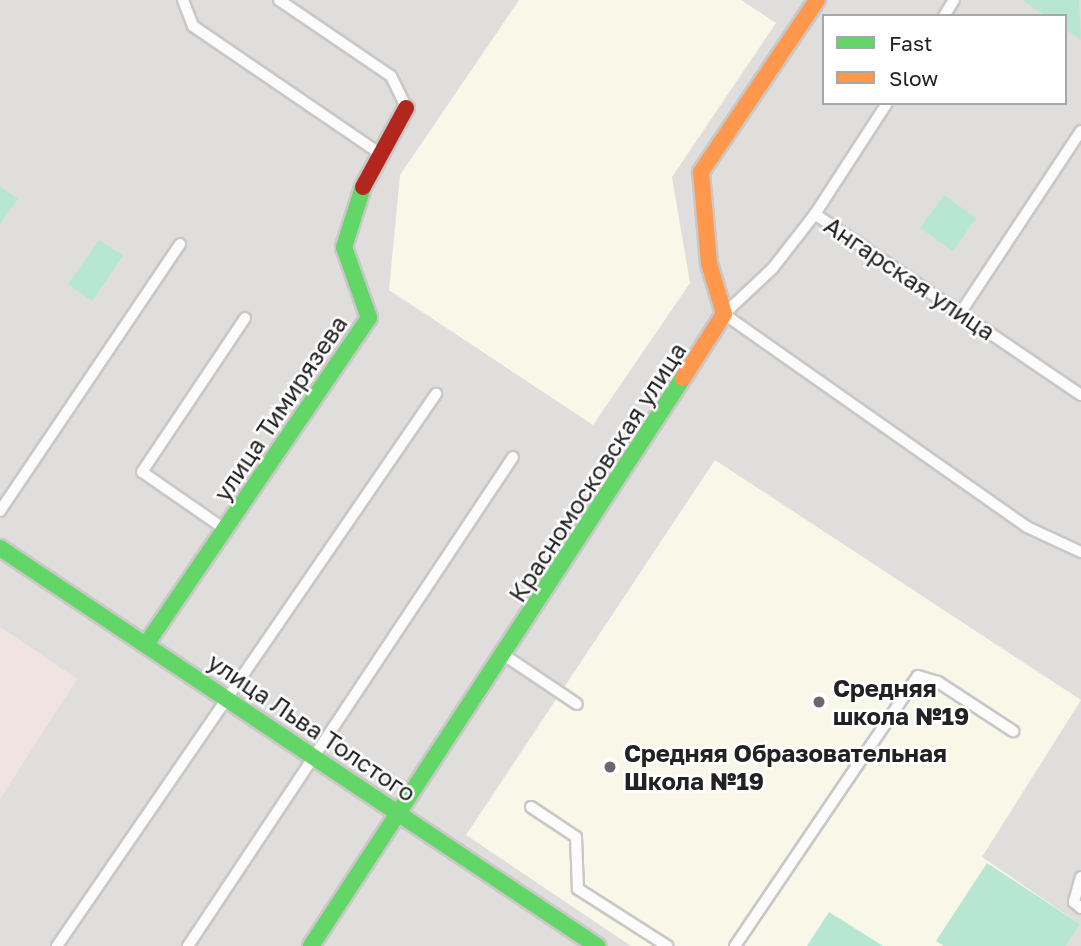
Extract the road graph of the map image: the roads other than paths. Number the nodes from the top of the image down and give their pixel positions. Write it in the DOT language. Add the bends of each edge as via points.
graph roads {
  1 [pos="183,0"];
  2 [pos="279,0"];
  3 [pos="817,0"];
  4 [pos="886,105"];
  5 [pos="406,108"];
  6 [pos="1081,131"];
  7 [pos="379,153"];
  8 [pos="816,214"];
  9 [pos="180,244"];
  10 [pos="961,312"];
  11 [pos="724,314"];
  12 [pos="245,318"];
  13 [pos="436,394"];
  14 [pos="1081,395"];
  15 [pos="513,457"];
  16 [pos="0,511"];
  17 [pos="225,530"];
  18 [pos="0,548"];
  19 [pos="1081,552"];
  20 [pos="147,643"];
  21 [pos="505,656"];
  22 [pos="229,697"];
  23 [pos="577,704"];
  24 [pos="1013,731"];
  25 [pos="317,756"];
  26 [pos="531,807"];
  27 [pos="400,814"];
  28 [pos="1081,877"];
  29 [pos="1081,908"];
  30 [pos="57,946"];
  31 [pos="188,946"];
  32 [pos="311,946"];
  33 [pos="597,946"];
  34 [pos="667,946"];
  35 [pos="734,946"];
  1 -- 7 [label="lane" via="193,26"];
  2 -- 5 [label="lane" via="391,76"];
  3 -- 11 [label="street" via="701,172 709,263"];
  4 -- 8 [label="lane"];
  5 -- 7 [label="street, улица Тимирязева"];
  6 -- 10 [label="lane"];
  7 -- 17 [label="street, улица Тимирязева" via="356,200 344,247 369,318"];
  8 -- 10 [label="lane, Ангарская улица"];
  8 -- 11 [label="lane, Ангарская улица" via="773,268"];
  9 -- 16 [label="lane"];
  10 -- 14 [label="lane, Ангарская улица"];
  11 -- 19 [label="lane" via="1027,527"];
  11 -- 21 [label="street, Красномосковская улица"];
  12 -- 17 [label="lane" via="142,472"];
  13 -- 22 [label="lane"];
  15 -- 25 [label="lane"];
  17 -- 20 [label="street, улица Тимирязева"];
  18 -- 20 [label="street, улица Льва Толстого"];
  20 -- 22 [label="street, улица Льва Толстого"];
  21 -- 23 [label="lane"];
  21 -- 27 [label="street, Красномосковская улица"];
  22 -- 25 [label="street, улица Льва Толстого"];
  22 -- 30 [label="lane"];
  24 -- 35 [label="lane" via="938,682 918,676"];
  25 -- 27 [label="street, улица Льва Толстого"];
  25 -- 31 [label="lane"];
  26 -- 34 [label="lane" via="576,837 578,889"];
  27 -- 32 [label="street, Красномосковская улица"];
  27 -- 33 [label="street, улица Льва Толстого"];
  28 -- 29 [label="lane" via="1074,902"];
}
